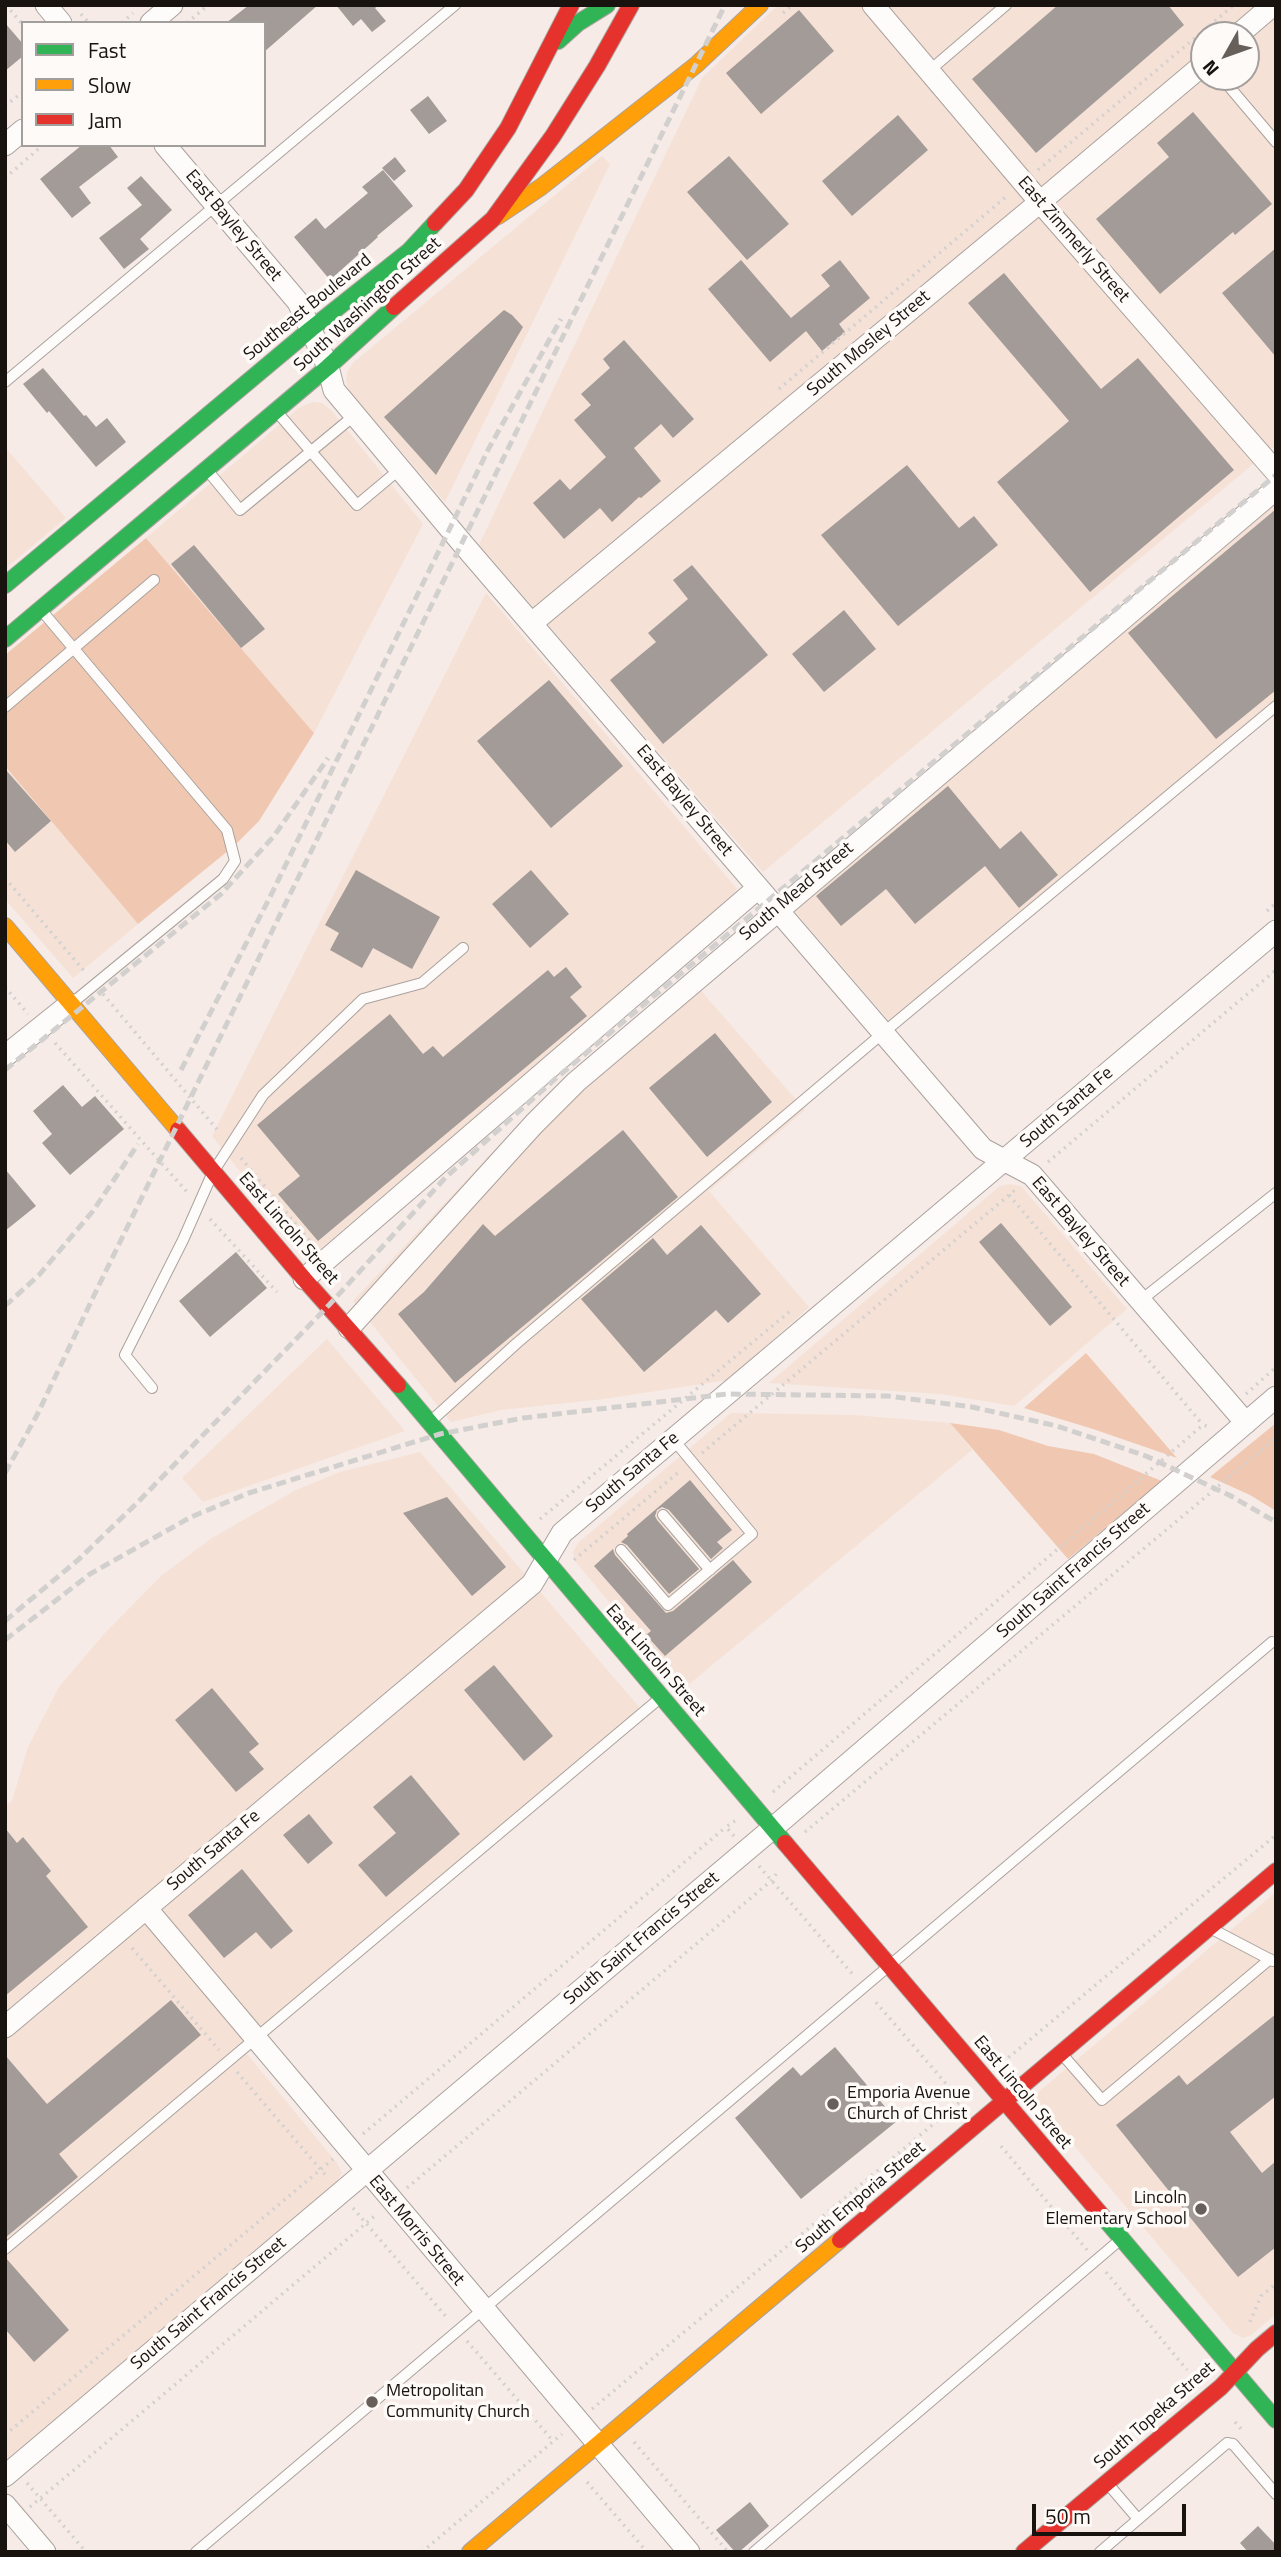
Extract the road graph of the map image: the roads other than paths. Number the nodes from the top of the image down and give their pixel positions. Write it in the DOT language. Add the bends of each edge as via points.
graph roads {
  1 [pos="46,5"];
  2 [pos="172,5"];
  3 [pos="455,5"];
  4 [pos="571,5"];
  5 [pos="607,5"];
  6 [pos="631,5"];
  7 [pos="760,5"];
  8 [pos="873,5"];
  9 [pos="1006,5"];
  10 [pos="1273,5"];
  11 [pos="59,21"];
  12 [pos="153,21"];
  13 [pos="1254,21"];
  14 [pos="547,51"];
  15 [pos="929,71"];
  16 [pos="1190,76"];
  17 [pos="1232,91"];
  18 [pos="21,132"];
  19 [pos="1276,142"];
  20 [pos="5,145"];
  21 [pos="167,147"];
  22 [pos="1040,202"];
  23 [pos="216,205"];
  24 [pos="493,219"];
  25 [pos="311,329"];
  26 [pos="328,367"];
  27 [pos="5,382"];
  28 [pos="276,411"];
  29 [pos="355,415"];
  30 [pos="311,451"];
  31 [pos="206,469"];
  32 [pos="400,469"];
  33 [pos="1276,472"];
  34 [pos="1276,489"];
  35 [pos="154,580"];
  36 [pos="5,585"];
  37 [pos="41,609"];
  38 [pos="532,623"];
  39 [pos="5,639"];
  40 [pos="74,649"];
  41 [pos="1276,706"];
  42 [pos="5,707"];
  43 [pos="758,888"];
  44 [pos="776,909"];
  45 [pos="5,926"];
  46 [pos="1276,931"];
  47 [pos="463,948"];
  48 [pos="70,1004"];
  49 [pos="883,1033"];
  50 [pos="7,1050"];
  51 [pos="1012,1155"];
  52 [pos="213,1172"];
  53 [pos="1276,1193"];
  54 [pos="304,1279"];
  55 [pos="1140,1301"];
  56 [pos="349,1328"];
  57 [pos="152,1388"];
  58 [pos="1276,1397"];
  59 [pos="1240,1416"];
  60 [pos="430,1423"];
  61 [pos="673,1439"];
  62 [pos="663,1516"];
  63 [pos="621,1550"];
  64 [pos="545,1561"];
  65 [pos="710,1570"];
  66 [pos="1272,1642"];
  67 [pos="661,1697"];
  68 [pos="773,1828"];
  69 [pos="1276,1871"];
  70 [pos="146,1908"];
  71 [pos="1209,1927"];
  72 [pos="1273,1961"];
  73 [pos="888,1964"];
  74 [pos="5,2027"];
  75 [pos="254,2039"];
  76 [pos="1061,2053"];
  77 [pos="1004,2102"];
  78 [pos="366,2172"];
  79 [pos="1121,2239"];
  80 [pos="5,2249"];
  81 [pos="484,2310"];
  82 [pos="1276,2333"];
  83 [pos="1234,2373"];
  84 [pos="1276,2420"];
  85 [pos="598,2445"];
  86 [pos="10,2472"];
  87 [pos="1107,2482"];
  88 [pos="1276,2494"];
  89 [pos="5,2505"];
  90 [pos="1138,2519"];
  91 [pos="45,2552"];
  92 [pos="195,2552"];
  93 [pos="470,2552"];
  94 [pos="689,2552"];
  95 [pos="754,2552"];
  96 [pos="1024,2552"];
  97 [pos="1100,2552"];
  1 -- 11 [label="street"];
  2 -- 12 [label="street"];
  3 -- 23 [label="lane"];
  4 -- 14 [label="street, Southeast Boulevard"];
  5 -- 14 [label="street"];
  6 -- 24 [label="street" via="553,136"];
  7 -- 24 [label="street, South Washington Street" via="696,65 541,187"];
  8 -- 15 [label="street, East Zimmerly Street"];
  9 -- 15 [label="lane"];
  10 -- 13 [label="street"];
  14 -- 25 [label="street, Southeast Boulevard" via="508,128 466,190 409,251"];
  15 -- 22 [label="street, East Zimmerly Street"];
  16 -- 22 [label="street, South Mosley Street"];
  17 -- 19 [label="lane"];
  18 -- 20 [label="street"];
  21 -- 23 [label="street, East Bayley Street"];
  22 -- 33 [label="street, East Zimmerly Street"];
  22 -- 38 [label="street, South Mosley Street"];
  23 -- 25 [label="street, East Bayley Street" via="298,302"];
  23 -- 27 [label="lane"];
  24 -- 26 [label="street, South Washington Street"];
  25 -- 26 [label="street, East Bayley Street"];
  25 -- 36 [label="street, Southeast Boulevard"];
  26 -- 28 [label="street, South Washington Street"];
  26 -- 29 [label="street, East Bayley Street" via="334,390"];
  28 -- 30 [label="lane"];
  28 -- 31 [label="street, South Washington Street"];
  29 -- 30 [label="lane"];
  29 -- 32 [label="street, East Bayley Street"];
  30 -- 31 [label="lane" via="240,510"];
  30 -- 32 [label="lane" via="357,505"];
  31 -- 37 [label="street, South Washington Street"];
  32 -- 38 [label="street, East Bayley Street"];
  34 -- 44 [label="street, South Mead Street"];
  35 -- 40 [label="lane"];
  37 -- 39 [label="street, South Washington Street"];
  37 -- 40 [label="lane"];
  38 -- 43 [label="street, East Bayley Street"];
  40 -- 42 [label="lane"];
  40 -- 48 [label="lane" via="227,830 235,861 223,879"];
  41 -- 49 [label="lane"];
  43 -- 44 [label="street, East Bayley Street"];
  43 -- 54 [label="street, South Mead Street"];
  44 -- 49 [label="street, East Bayley Street"];
  44 -- 56 [label="street, South Mead Street" via="576,1082"];
  45 -- 48 [label="street, East Lincoln Street"];
  46 -- 51 [label="street, South Santa Fe"];
  47 -- 52 [label="lane" via="422,983 363,999 263,1095"];
  48 -- 50 [label="street"];
  48 -- 52 [label="street, East Lincoln Street"];
  49 -- 51 [label="street, East Bayley Street" via="983,1149"];
  49 -- 60 [label="lane" via="517,1343"];
  51 -- 55 [label="street, East Bayley Street"];
  51 -- 61 [label="street, South Santa Fe"];
  52 -- 54 [label="street, East Lincoln Street"];
  52 -- 57 [label="lane" via="125,1355"];
  53 -- 55 [label="lane"];
  54 -- 56 [label="street, East Lincoln Street"];
  55 -- 59 [label="street, East Bayley Street"];
  56 -- 60 [label="street, East Lincoln Street"];
  58 -- 59 [label="street, South Saint Francis Street"];
  59 -- 68 [label="street, South Saint Francis Street"];
  60 -- 64 [label="street, East Lincoln Street"];
  61 -- 64 [label="street, South Santa Fe" via="562,1533"];
  61 -- 65 [label="lane" via="752,1534"];
  62 -- 65 [label="lane"];
  63 -- 65 [label="lane" via="668,1605"];
  64 -- 67 [label="street, East Lincoln Street"];
  64 -- 70 [label="street, South Santa Fe" via="532,1584"];
  66 -- 73 [label="lane"];
  67 -- 68 [label="street, East Lincoln Street"];
  67 -- 75 [label="lane"];
  68 -- 73 [label="street, East Lincoln Street"];
  68 -- 78 [label="street, South Saint Francis Street"];
  69 -- 71 [label="street, South Emporia Street"];
  70 -- 74 [label="street, South Santa Fe"];
  70 -- 75 [label="street, East Morris Street"];
  71 -- 72 [label="lane"];
  71 -- 76 [label="street, South Emporia Street"];
  72 -- 76 [label="lane" via="1102,2100"];
  73 -- 77 [label="street, East Lincoln Street"];
  73 -- 81 [label="lane"];
  75 -- 78 [label="street, East Morris Street"];
  75 -- 80 [label="lane"];
  76 -- 77 [label="street, South Emporia Street"];
  77 -- 79 [label="street, East Lincoln Street"];
  77 -- 85 [label="street, South Emporia Street"];
  78 -- 81 [label="street, East Morris Street"];
  78 -- 86 [label="street, South Saint Francis Street"];
  79 -- 83 [label="street, East Lincoln Street"];
  79 -- 95 [label="lane"];
  81 -- 85 [label="street, East Morris Street"];
  81 -- 92 [label="lane"];
  82 -- 83 [label="street, South Topeka Street"];
  83 -- 84 [label="street, East Lincoln Street"];
  83 -- 87 [label="street, South Topeka Street"];
  85 -- 93 [label="street, South Emporia Street"];
  85 -- 94 [label="street, East Morris Street"];
  87 -- 90 [label="lane"];
  87 -- 96 [label="street, South Topeka Street"];
  88 -- 90 [label="lane" via="1233,2444 1227,2443"];
  89 -- 91 [label="street"];
  90 -- 97 [label="lane"];
}
